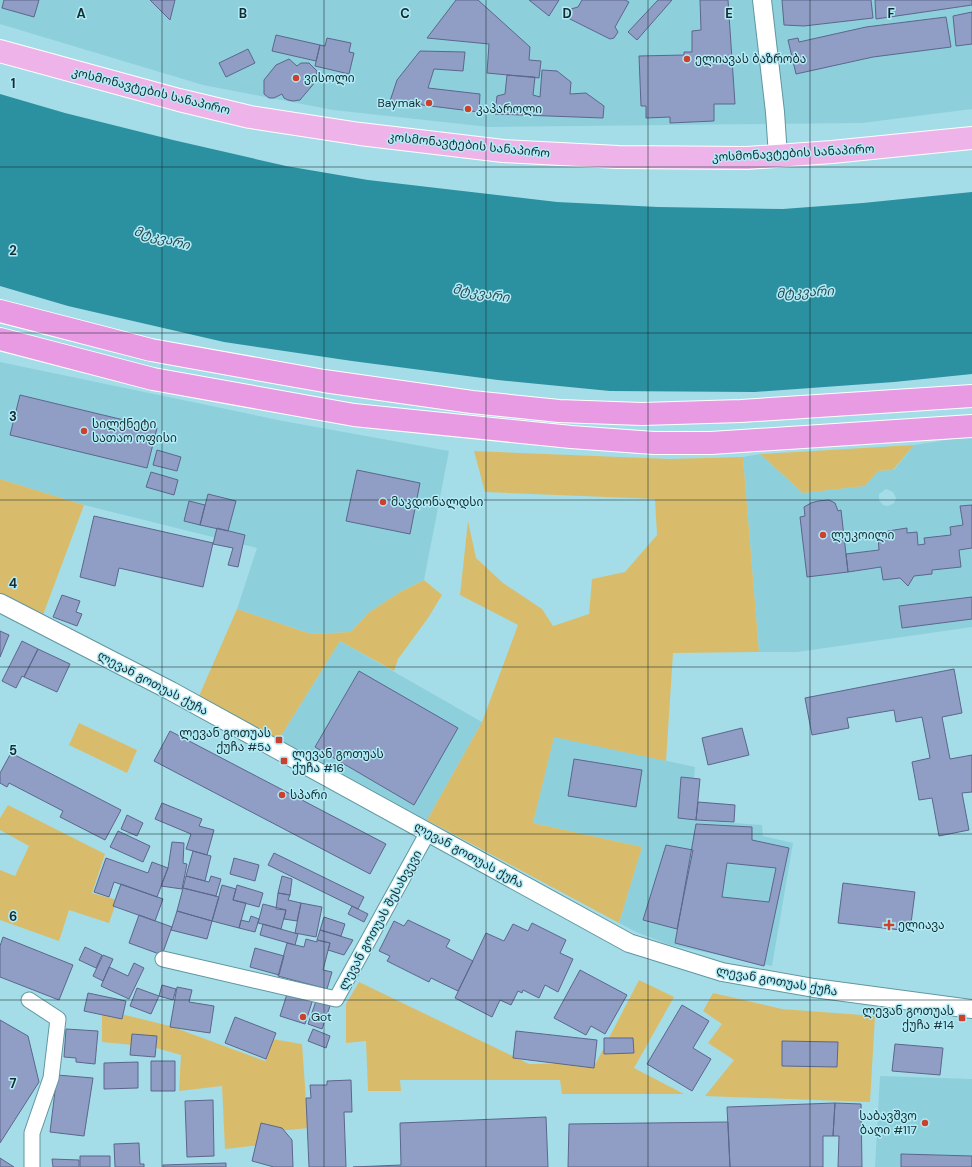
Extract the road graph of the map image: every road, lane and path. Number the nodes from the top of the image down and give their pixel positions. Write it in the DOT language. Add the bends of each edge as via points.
graph roads {
  1 [pos="762,0"];
  2 [pos="0,51"];
  3 [pos="972,138"];
  4 [pos="778,156"];
  5 [pos="0,311"];
  6 [pos="0,339"];
  7 [pos="972,396"];
  8 [pos="972,426"];
  9 [pos="0,602"];
  10 [pos="428,832"];
  11 [pos="163,960"];
  12 [pos="29,1000"];
  13 [pos="972,1009"];
  14 [pos="32,1167"];
  1 -- 4 [label="street"];
  2 -- 4 [label="main road, კოსმონავტების სანაპირო" via="198,105 360,134 503,151 618,157"];
  3 -- 4 [label="main road, კოსმონავტების სანაპირო"];
  5 -- 7 [label="highway" via="151,350 324,381 472,402 559,411 642,414 741,411"];
  6 -- 8 [label="highway" via="153,379 354,415 571,437 654,443 711,443"];
  9 -- 10 [label="street, ლევან გოთუას ქუჩა" via="171,691"];
  10 -- 11 [label="street, ლევან გოთუას შესახვევი" via="336,999"];
  10 -- 13 [label="street, ლევან გოთუას ქუჩა" via="629,943 722,972 814,988"];
  12 -- 14 [label="street" via="58,1019 51,1078 32,1133"];
}
